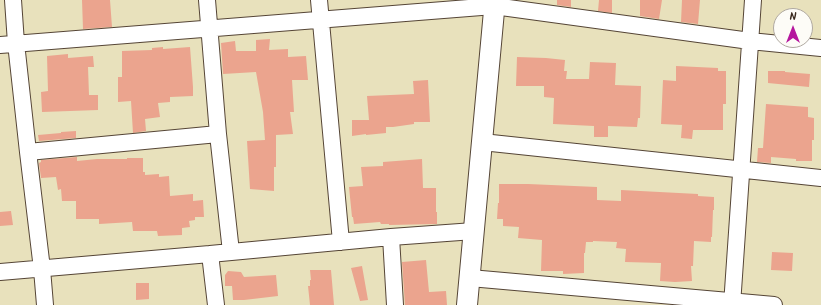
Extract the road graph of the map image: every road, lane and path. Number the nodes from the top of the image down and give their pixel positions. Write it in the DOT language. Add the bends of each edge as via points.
graph roads {
  1 [pos="13,0"];
  2 [pos="207,0"];
  3 [pos="319,0"];
  4 [pos="753,0"];
  5 [pos="495,3"];
  6 [pos="321,20"];
  7 [pos="209,29"];
  8 [pos="750,40"];
  9 [pos="16,43"];
  10 [pos="0,45"];
  11 [pos="821,48"];
  12 [pos="218,134"];
  13 [pos="482,142"];
  14 [pos="28,152"];
  15 [pos="742,169"];
  16 [pos="821,178"];
  17 [pos="474,231"];
  18 [pos="391,237"];
  19 [pos="341,242"];
  20 [pos="231,252"];
  21 [pos="210,254"];
  22 [pos="42,269"];
  23 [pos="0,272"];
  24 [pos="470,278"];
  25 [pos="732,303"];
  26 [pos="45,305"];
  27 [pos="216,305"];
  28 [pos="395,305"];
  29 [pos="467,305"];
  30 [pos="774,305"];
  1 -- 9 [label="street"];
  2 -- 7 [label="street"];
  3 -- 6 [label="street"];
  4 -- 8 [label="street"];
  5 -- 6 [label="street"];
  5 -- 8 [label="street"];
  5 -- 13 [label="street"];
  6 -- 7 [label="street"];
  6 -- 19 [label="street"];
  7 -- 9 [label="street"];
  7 -- 12 [label="street"];
  8 -- 11 [label="street"];
  8 -- 15 [label="street"];
  9 -- 10 [label="street"];
  9 -- 14 [label="street"];
  12 -- 14 [label="street"];
  12 -- 20 [label="street"];
  13 -- 15 [label="street"];
  13 -- 17 [label="street"];
  14 -- 22 [label="street"];
  15 -- 16 [label="street"];
  15 -- 25 [label="street"];
  17 -- 18 [label="street"];
  17 -- 24 [label="street"];
  18 -- 19 [label="street"];
  18 -- 28 [label="street"];
  19 -- 20 [label="street"];
  20 -- 21 [label="street"];
  21 -- 22 [label="street"];
  21 -- 27 [label="street"];
  22 -- 23 [label="street"];
  22 -- 26 [label="street"];
  24 -- 25 [label="street"];
  24 -- 29 [label="street"];
  25 -- 30 [label="street"];
}
